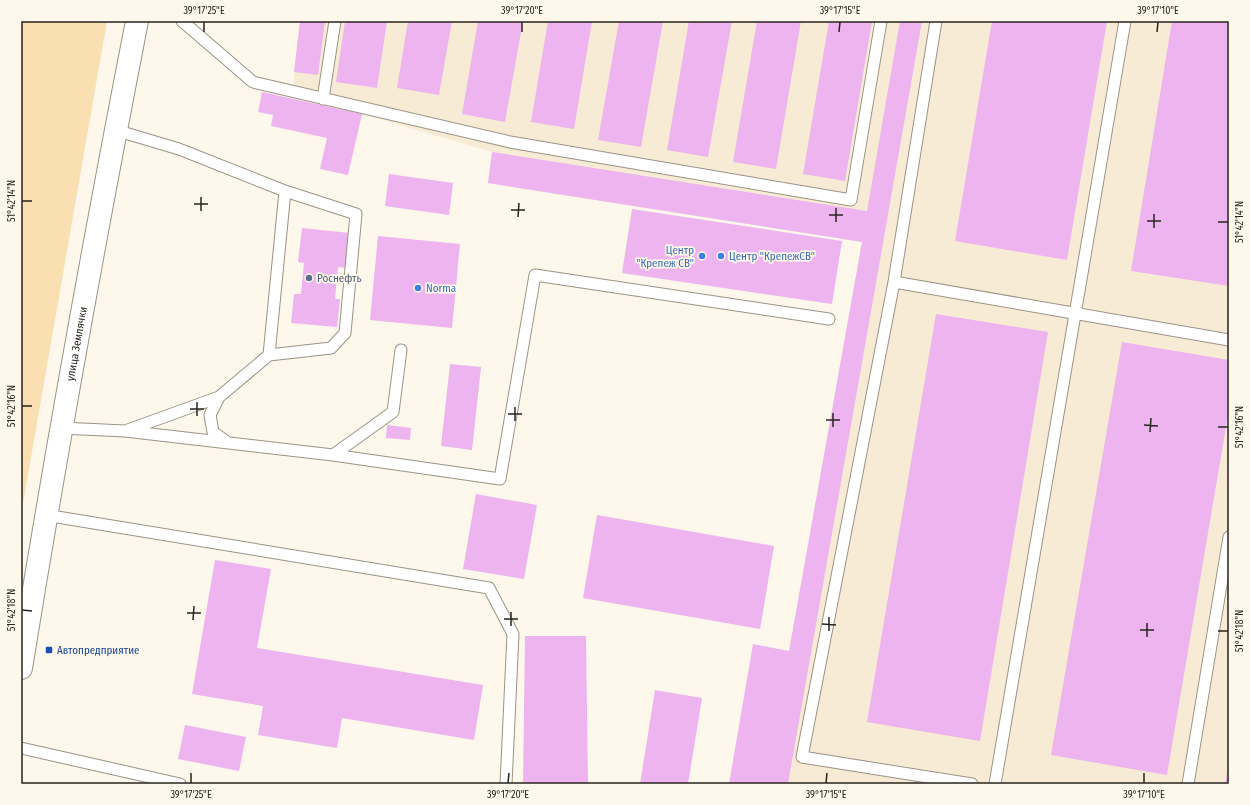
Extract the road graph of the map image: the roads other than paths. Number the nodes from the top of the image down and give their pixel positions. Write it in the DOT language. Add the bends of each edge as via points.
graph roads {
  1 [pos="137,21"];
  2 [pos="182,21"];
  3 [pos="335,21"];
  4 [pos="881,21"];
  5 [pos="936,21"];
  6 [pos="1125,21"];
  7 [pos="323,99"];
  8 [pos="115,130"];
  9 [pos="285,191"];
  10 [pos="894,282"];
  11 [pos="1075,313"];
  12 [pos="829,319"];
  13 [pos="1229,340"];
  14 [pos="401,350"];
  15 [pos="269,355"];
  16 [pos="219,397"];
  17 [pos="61,428"];
  18 [pos="126,431"];
  19 [pos="229,443"];
  20 [pos="333,455"];
  21 [pos="45,515"];
  22 [pos="1229,537"];
  23 [pos="21,668"];
  24 [pos="21,748"];
  25 [pos="180,784"];
  26 [pos="506,784"];
  27 [pos="972,784"];
  28 [pos="995,784"];
  29 [pos="1188,784"];
  1 -- 8 [label="street, улица Землячки"];
  2 -- 7 [label="lane" via="253,82"];
  3 -- 7 [label="lane"];
  4 -- 7 [label="lane" via="851,200 510,142"];
  5 -- 10 [label="lane"];
  6 -- 11 [label="lane"];
  8 -- 9 [label="lane" via="179,149"];
  8 -- 17 [label="street, улица Землячки"];
  9 -- 15 [label="lane"];
  9 -- 15 [label="lane" via="356,214 345,334 331,348"];
  10 -- 11 [label="lane"];
  10 -- 27 [label="lane" via="802,757"];
  11 -- 13 [label="lane"];
  11 -- 28 [label="lane"];
  12 -- 20 [label="lane" via="535,274 500,479"];
  14 -- 20 [label="lane" via="393,412"];
  15 -- 16 [label="lane"];
  16 -- 18 [label="lane"];
  16 -- 19 [label="lane" via="210,416 213,432"];
  17 -- 18 [label="lane"];
  17 -- 21 [label="street, улица Землячки"];
  18 -- 19 [label="lane"];
  19 -- 20 [label="lane"];
  21 -- 23 [label="street, улица Землячки"];
  21 -- 26 [label="lane" via="489,588 513,634"];
  22 -- 29 [label="lane"];
  24 -- 25 [label="lane"];
}
